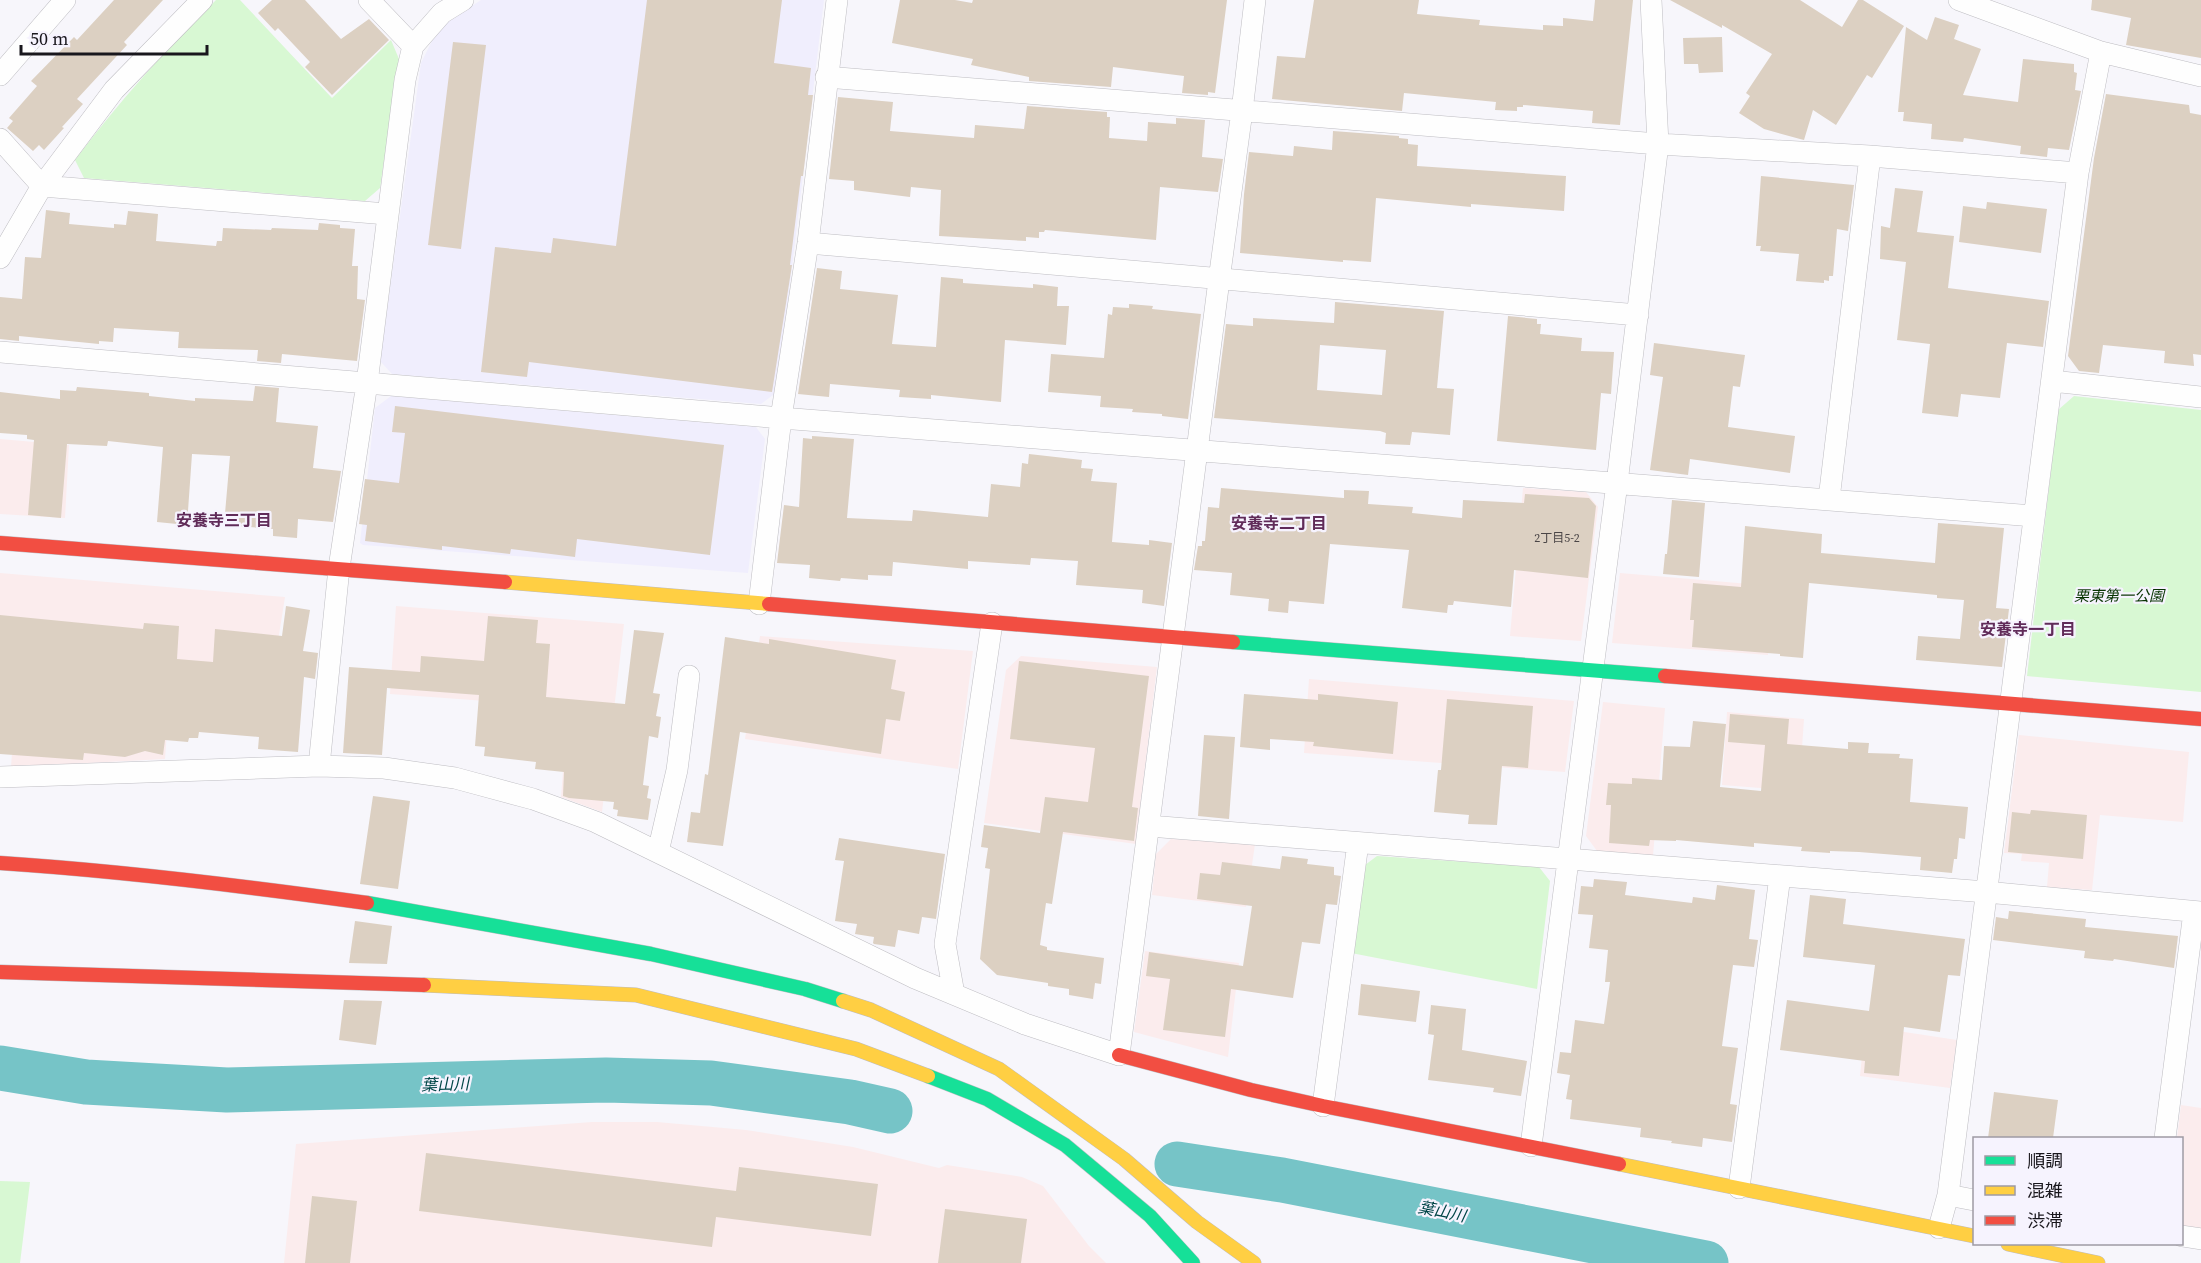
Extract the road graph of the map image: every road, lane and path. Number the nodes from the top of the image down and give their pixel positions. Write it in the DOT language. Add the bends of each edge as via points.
graph roads {
  1 [pos="65,0"];
  2 [pos="202,0"];
  3 [pos="369,0"];
  4 [pos="463,0"];
  5 [pos="837,0"];
  6 [pos="1255,0"];
  7 [pos="1651,0"];
  8 [pos="1959,0"];
  9 [pos="413,46"];
  10 [pos="2101,52"];
  11 [pos="0,75"];
  12 [pos="2201,76"];
  13 [pos="826,77"];
  14 [pos="1242,111"];
  15 [pos="0,139"];
  16 [pos="1658,144"];
  17 [pos="1870,156"];
  18 [pos="2078,173"];
  19 [pos="42,186"];
  20 [pos="387,214"];
  21 [pos="808,243"];
  22 [pos="0,258"];
  23 [pos="1219,280"];
  24 [pos="1638,315"];
  25 [pos="0,352"];
  26 [pos="2052,381"];
  27 [pos="367,383"];
  28 [pos="2201,397"];
  29 [pos="781,418"];
  30 [pos="1197,450"];
  31 [pos="1617,483"];
  32 [pos="1829,499"];
  33 [pos="2034,516"];
  34 [pos="0,543"];
  35 [pos="339,568"];
  36 [pos="759,604"];
  37 [pos="992,624"];
  38 [pos="1174,638"];
  39 [pos="1593,672"];
  40 [pos="689,676"];
  41 [pos="2011,703"];
  42 [pos="2201,720"];
  43 [pos="319,766"];
  44 [pos="0,777"];
  45 [pos="1149,826"];
  46 [pos="1358,843"];
  47 [pos="658,852"];
  48 [pos="1568,859"];
  49 [pos="0,863"];
  50 [pos="1780,876"];
  51 [pos="1986,892"];
  52 [pos="2198,912"];
  53 [pos="0,972"];
  54 [pos="954,994"];
  55 [pos="1119,1055"];
  56 [pos="1323,1106"];
  57 [pos="2165,1137"];
  58 [pos="1531,1146"];
  59 [pos="1739,1188"];
  60 [pos="1948,1195"];
  61 [pos="1973,1200"];
  62 [pos="1197,1222"];
  63 [pos="1939,1228"];
  64 [pos="1973,1236"];
  65 [pos="2183,1236"];
  66 [pos="2201,1239"];
  67 [pos="2013,1245"];
  68 [pos="1221,1255"];
  69 [pos="1193,1263"];
  70 [pos="1254,1263"];
  71 [pos="2098,1263"];
  1 -- 11 [label="street"];
  2 -- 19 [label="street" via="114,90"];
  3 -- 9 [label="street"];
  4 -- 9 [label="street" via="442,13"];
  5 -- 13 [label="street"];
  6 -- 14 [label="street"];
  7 -- 16 [label="street"];
  8 -- 10 [label="street"];
  9 -- 20 [label="street"];
  10 -- 12 [label="street"];
  10 -- 18 [label="street"];
  13 -- 14 [label="street"];
  13 -- 21 [label="street"];
  14 -- 16 [label="street"];
  14 -- 23 [label="street"];
  15 -- 19 [label="street"];
  16 -- 17 [label="street"];
  16 -- 24 [label="street"];
  17 -- 18 [label="street"];
  17 -- 32 [label="street"];
  18 -- 26 [label="street"];
  19 -- 20 [label="street"];
  19 -- 22 [label="street"];
  20 -- 27 [label="street"];
  21 -- 23 [label="street"];
  21 -- 29 [label="street"];
  23 -- 24 [label="street"];
  23 -- 30 [label="street"];
  24 -- 31 [label="street"];
  25 -- 27 [label="street"];
  26 -- 28 [label="street"];
  26 -- 33 [label="street"];
  27 -- 29 [label="street"];
  27 -- 35 [label="street"];
  29 -- 30 [label="street"];
  29 -- 36 [label="street"];
  30 -- 31 [label="street"];
  30 -- 38 [label="street"];
  31 -- 32 [label="street"];
  31 -- 39 [label="street"];
  32 -- 33 [label="street"];
  33 -- 41 [label="street"];
  34 -- 35 [label="main road"];
  35 -- 36 [label="main road"];
  35 -- 43 [label="street"];
  36 -- 37 [label="main road"];
  37 -- 38 [label="main road"];
  37 -- 54 [label="street" via="945,944"];
  38 -- 39 [label="main road"];
  38 -- 45 [label="street"];
  39 -- 41 [label="main road"];
  39 -- 48 [label="street"];
  40 -- 47 [label="street" via="677,770"];
  41 -- 42 [label="main road"];
  41 -- 51 [label="street"];
  43 -- 44 [label="street"];
  43 -- 47 [label="street" via="384,768 455,778 533,799 596,822"];
  45 -- 46 [label="street"];
  45 -- 55 [label="street"];
  46 -- 48 [label="street"];
  46 -- 56 [label="street"];
  47 -- 54 [label="street"];
  48 -- 50 [label="street"];
  48 -- 58 [label="street"];
  49 -- 62 [label="main road" via="162,877 385,906 651,954 805,989 871,1010 999,1068 1124,1159"];
  50 -- 51 [label="street"];
  50 -- 59 [label="street"];
  51 -- 52 [label="street"];
  51 -- 60 [label="street"];
  52 -- 57 [label="street"];
  53 -- 69 [label="main road" via="372,982 636,995 856,1049 987,1099 1065,1145 1150,1216"];
  54 -- 55 [label="street" via="1025,1024"];
  55 -- 56 [label="main road"];
  56 -- 58 [label="main road"];
  58 -- 59 [label="main road"];
  59 -- 63 [label="main road"];
  60 -- 61 [label="street"];
  60 -- 63 [label="street"];
  62 -- 68 [label="main road"];
  62 -- 70 [label="main road"];
  63 -- 64 [label="main road"];
  65 -- 66 [label="street"];
  67 -- 71 [label="main road"];
}
